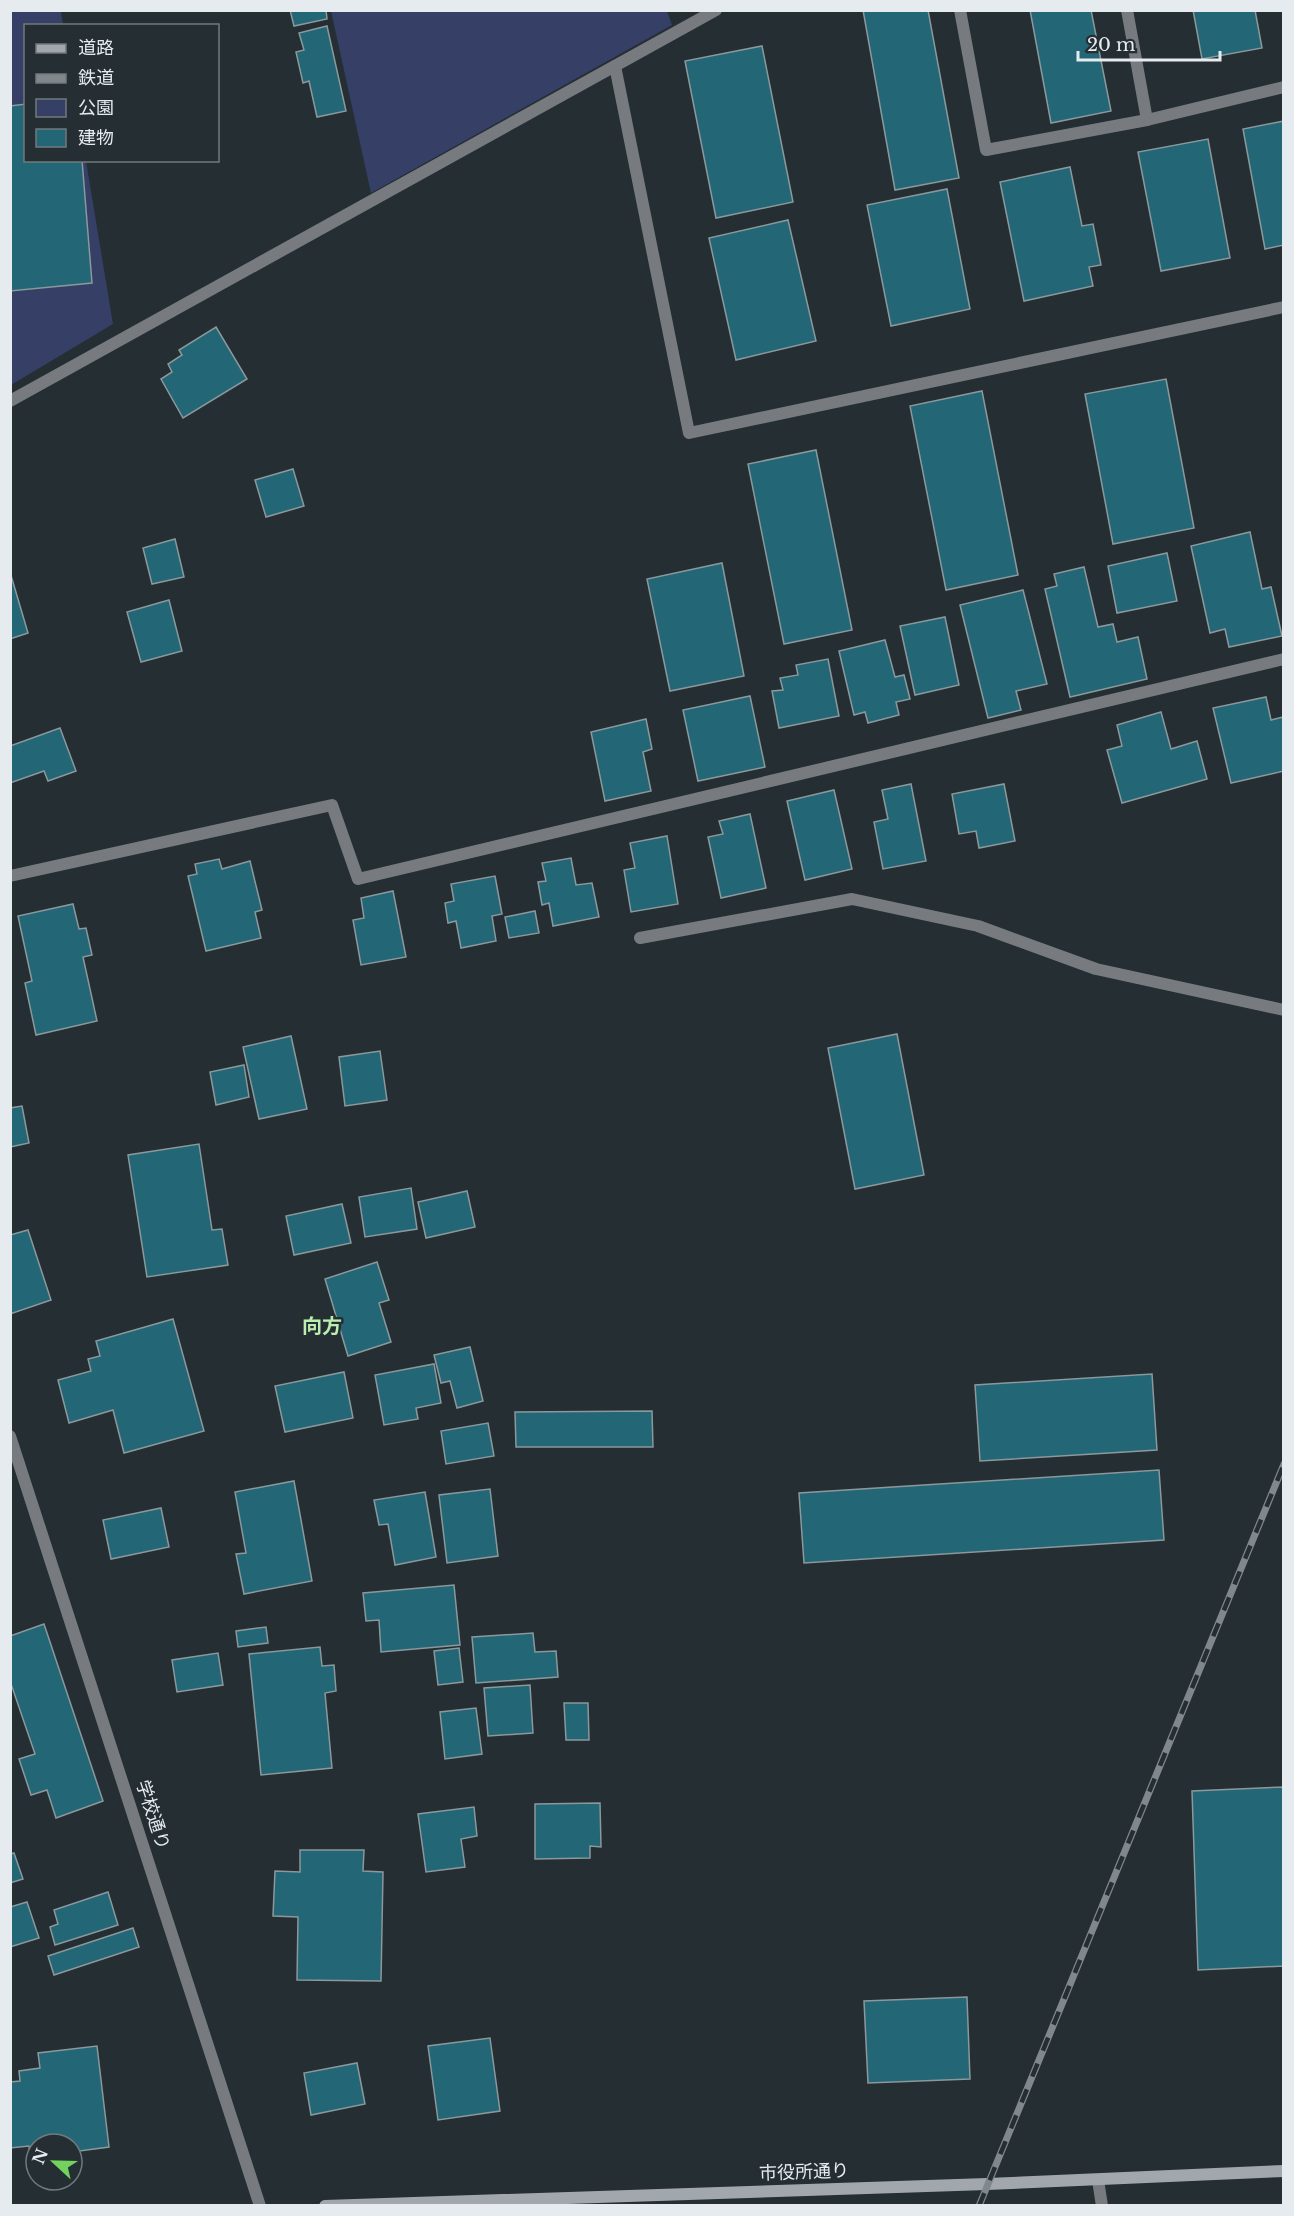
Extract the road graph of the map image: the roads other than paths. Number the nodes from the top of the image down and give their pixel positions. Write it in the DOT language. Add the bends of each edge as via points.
graph roads {
  1 [pos="716,10"];
  2 [pos="960,10"];
  3 [pos="1127,10"];
  4 [pos="615,66"];
  5 [pos="1284,87"];
  6 [pos="1147,120"];
  7 [pos="1284,307"];
  8 [pos="10,401"];
  9 [pos="1284,659"];
  10 [pos="10,876"];
  11 [pos="640,938"];
  12 [pos="1284,1010"];
  13 [pos="10,1436"];
  14 [pos="1284,2171"];
  15 [pos="1098,2180"];
  16 [pos="519,2202"];
  17 [pos="260,2205"];
  18 [pos="325,2205"];
  19 [pos="1102,2205"];
  1 -- 4 [label="street"];
  2 -- 6 [label="street" via="986,150"];
  3 -- 6 [label="street"];
  4 -- 7 [label="street" via="689,433"];
  4 -- 8 [label="street"];
  5 -- 6 [label="street"];
  9 -- 10 [label="street" via="358,879 332,805"];
  11 -- 12 [label="street" via="852,899 978,926 1096,969"];
  13 -- 17 [label="street, 学校通り"];
  14 -- 15 [label="street, 市役所通り"];
  15 -- 16 [label="street, 市役所通り"];
  15 -- 19 [label="street"];
  16 -- 18 [label="street, 市役所通り"];
}
